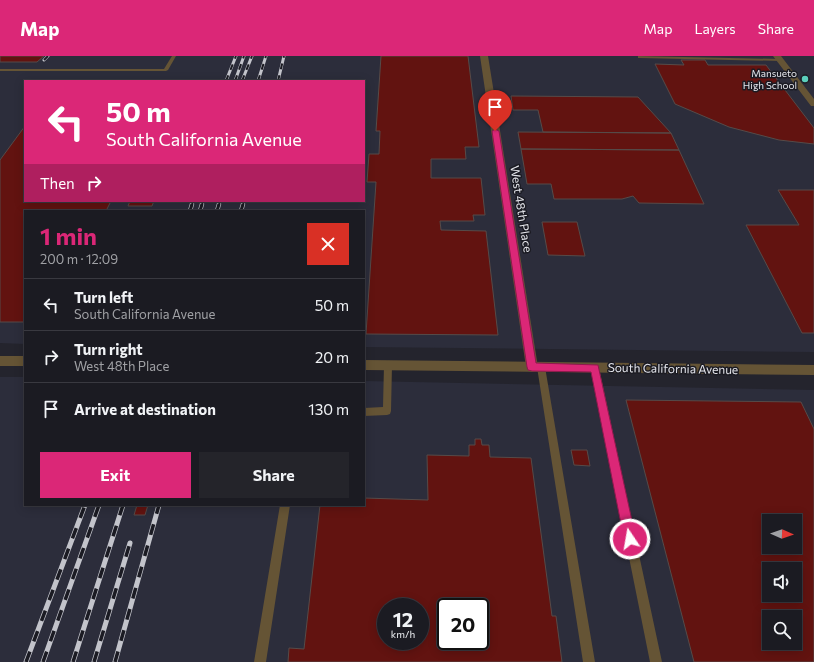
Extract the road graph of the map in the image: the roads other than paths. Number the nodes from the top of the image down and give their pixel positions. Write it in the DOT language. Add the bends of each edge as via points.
graph roads {
  1 [pos="174,56"];
  2 [pos="484,56"];
  3 [pos="640,57"];
  4 [pos="778,58"];
  5 [pos="0,70"];
  6 [pos="814,104"];
  7 [pos="0,361"];
  8 [pos="24,361"];
  9 [pos="365,365"];
  10 [pos="388,365"];
  11 [pos="536,367"];
  12 [pos="595,368"];
  13 [pos="814,370"];
  14 [pos="365,412"];
  15 [pos="284,506"];
  16 [pos="260,662"];
  17 [pos="589,662"];
  18 [pos="656,662"];
  1 -- 5 [label="lane" via="166,70"];
  2 -- 11 [label="street, West 48th Place"];
  3 -- 4 [label="lane"];
  4 -- 6 [label="street"];
  7 -- 8 [label="street"];
  9 -- 10 [label="street, South California Avenue"];
  10 -- 11 [label="street, South California Avenue"];
  10 -- 14 [label="lane" via="387,411"];
  11 -- 12 [label="street, South California Avenue"];
  11 -- 17 [label="lane"];
  12 -- 13 [label="street, South California Avenue"];
  12 -- 18 [label="lane"];
  15 -- 16 [label="lane"];
}
